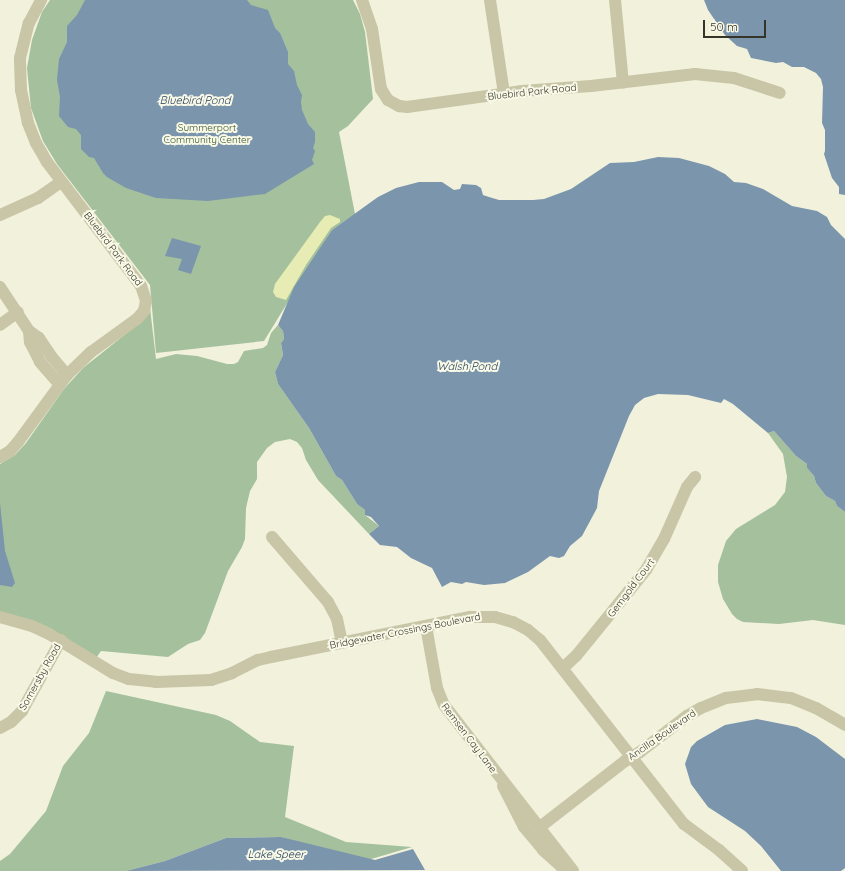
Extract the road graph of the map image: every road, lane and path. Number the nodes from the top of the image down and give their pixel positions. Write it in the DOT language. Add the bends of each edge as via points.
graph roads {
  1 [pos="41,0"];
  2 [pos="362,0"];
  3 [pos="490,0"];
  4 [pos="615,0"];
  5 [pos="623,83"];
  6 [pos="780,93"];
  7 [pos="504,94"];
  8 [pos="61,182"];
  9 [pos="0,215"];
  10 [pos="0,287"];
  11 [pos="18,312"];
  12 [pos="0,325"];
  13 [pos="63,380"];
  14 [pos="0,457"];
  15 [pos="695,477"];
  16 [pos="272,537"];
  17 [pos="0,617"];
  18 [pos="426,626"];
  19 [pos="61,640"];
  20 [pos="342,642"];
  21 [pos="563,668"];
  22 [pos="845,725"];
  23 [pos="0,728"];
  24 [pos="632,757"];
  25 [pos="500,778"];
  26 [pos="540,827"];
  27 [pos="740,870"];
  28 [pos="566,871"];
  29 [pos="573,871"];
  1 -- 8 [label="street, Bluebird Park Road" via="29,23 22,45 21,90 36,144"];
  2 -- 7 [label="street, Bluebird Park Road" via="372,29 381,89 390,102 407,107"];
  3 -- 7 [label="street"];
  4 -- 5 [label="street"];
  5 -- 6 [label="street, Bluebird Park Road" via="706,74 743,80"];
  5 -- 7 [label="street, Bluebird Park Road"];
  8 -- 9 [label="street" via="38,198"];
  8 -- 13 [label="street, Bluebird Park Road" via="141,286 146,301 144,311 137,320 91,352"];
  10 -- 11 [label="street"];
  11 -- 12 [label="street"];
  11 -- 13 [label="street" via="51,356"];
  13 -- 14 [label="street, Bluebird Park Road" via="18,442"];
  15 -- 21 [label="street, Gemgold Court" via="687,487 664,539 646,570 576,656"];
  16 -- 20 [label="street" via="328,602 337,619"];
  17 -- 19 [label="street, Bridgewater Crossings Boulevard" via="32,626"];
  18 -- 20 [label="street, Bridgewater Crossings Boulevard"];
  18 -- 21 [label="street, Bridgewater Crossings Boulevard" via="478,616 509,620 534,634"];
  18 -- 25 [label="street, Remsen Cay Lane" via="441,701"];
  19 -- 20 [label="street, Bridgewater Crossings Boulevard" via="113,673 134,680 156,682 211,680 264,658"];
  19 -- 23 [label="street, Somersby Road" via="22,711"];
  21 -- 24 [label="street, Bridgewater Crossings Boulevard"];
  22 -- 24 [label="street, Ancilla Boulevard" via="816,708 791,698 765,694 740,695 701,708"];
  24 -- 26 [label="street, Ancilla Boulevard"];
  24 -- 27 [label="street, Bridgewater Crossings Boulevard" via="684,824 720,850"];
  25 -- 26 [label="street, Remsen Cay Lane"];
  25 -- 28 [label="street, Remsen Cay Lane" via="509,801 524,826 543,850"];
  26 -- 29 [label="street, Remsen Cay Lane"];
}
